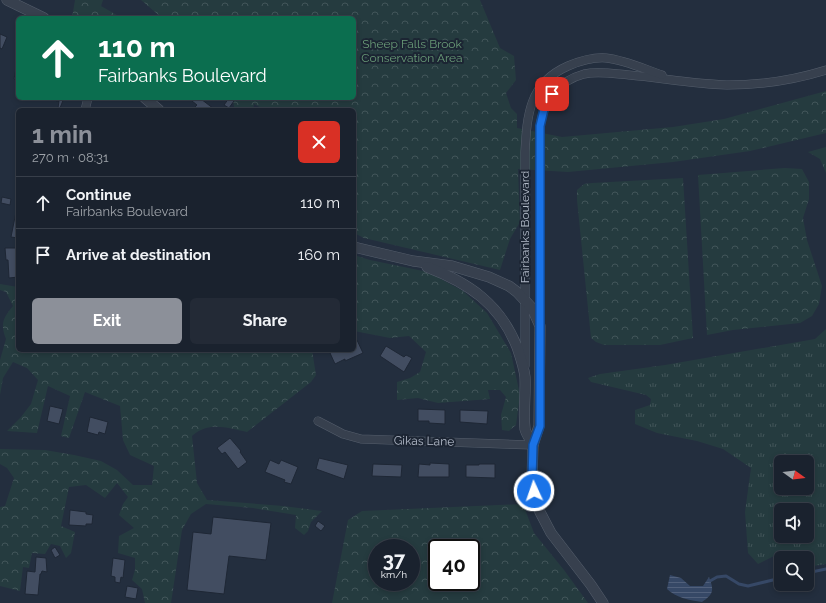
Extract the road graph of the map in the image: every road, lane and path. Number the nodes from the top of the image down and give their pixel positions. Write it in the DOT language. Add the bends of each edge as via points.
graph roads {
  1 [pos="7,0"];
  2 [pos="40,16"];
  3 [pos="826,70"];
  4 [pos="676,80"];
  5 [pos="147,100"];
  6 [pos="157,108"];
  7 [pos="356,247"];
  8 [pos="413,261"];
  9 [pos="526,300"];
  10 [pos="540,326"];
  11 [pos="525,375"];
  12 [pos="318,421"];
  13 [pos="533,445"];
  14 [pos="603,603"];
  1 -- 2 [label="street"];
  3 -- 4 [label="street" via="758,84"];
  4 -- 9 [label="street, Fairbanks Boulevard" via="606,58 574,63 556,72 538,90 531,104 526,131"];
  4 -- 10 [label="street, Fairbanks Boulevard" via="583,74 570,80 552,94 545,105 540,126"];
  5 -- 6 [label="street"];
  7 -- 8 [label="street"];
  8 -- 9 [label="street" via="452,266 489,277 509,286"];
  8 -- 11 [label="street" via="463,283 493,307 511,334"];
  9 -- 10 [label="street"];
  9 -- 11 [label="street, Fairbanks Boulevard"];
  10 -- 13 [label="street" via="540,426"];
  11 -- 13 [label="street" via="526,430"];
  12 -- 13 [label="street, Gikas Lane" via="343,434 361,439"];
  13 -- 14 [label="street" via="532,479 540,512 560,545"];
}
